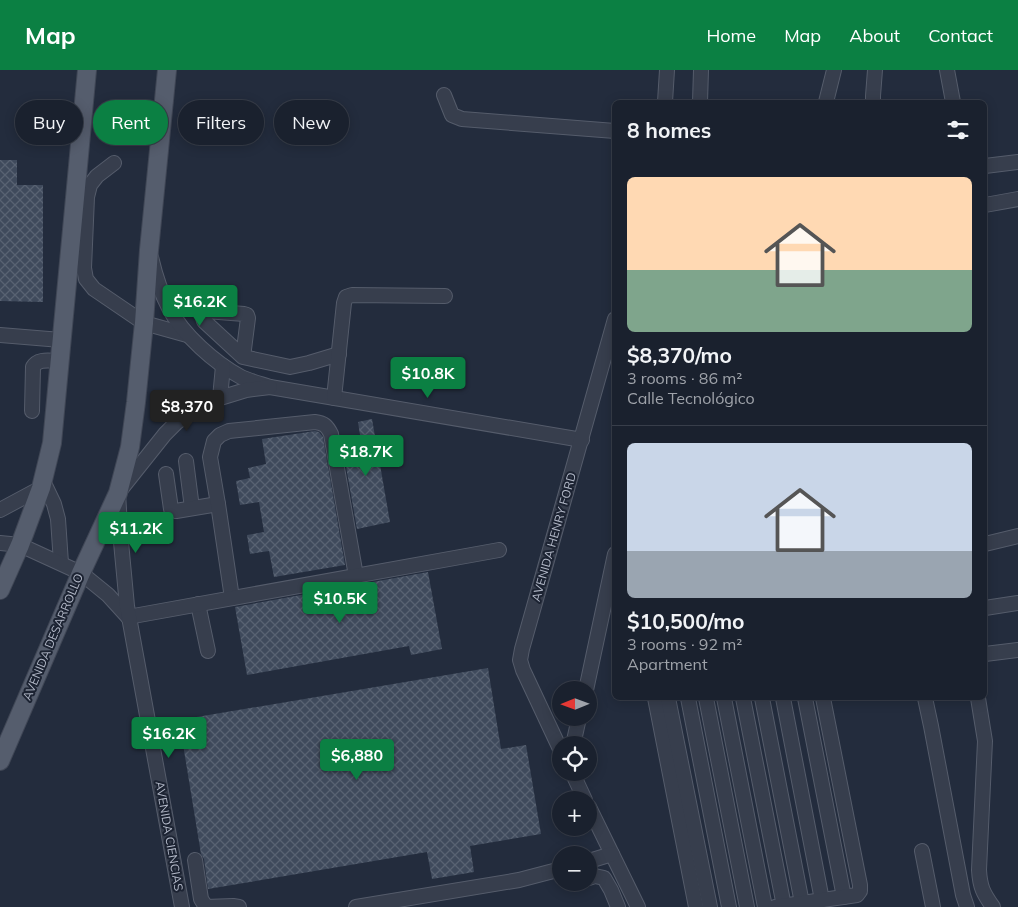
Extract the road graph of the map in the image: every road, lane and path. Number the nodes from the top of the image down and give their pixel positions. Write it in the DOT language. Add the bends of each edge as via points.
graph roads {
  1 [pos="87,70"];
  2 [pos="658,70"];
  3 [pos="667,70"];
  4 [pos="676,70"];
  5 [pos="701,70"];
  6 [pos="834,70"];
  7 [pos="875,70"];
  8 [pos="947,70"];
  9 [pos="167,71"];
  10 [pos="444,95"];
  11 [pos="657,100"];
  12 [pos="665,100"];
  13 [pos="674,100"];
  14 [pos="700,100"];
  15 [pos="826,100"];
  16 [pos="874,100"];
  17 [pos="953,100"];
  18 [pos="612,131"];
  19 [pos="1018,162"];
  20 [pos="114,163"];
  21 [pos="987,166"];
  22 [pos="1018,200"];
  23 [pos="987,205"];
  24 [pos="149,250"];
  25 [pos="445,296"];
  26 [pos="144,324"];
  27 [pos="612,330"];
  28 [pos="0,335"];
  29 [pos="187,335"];
  30 [pos="62,340"];
  31 [pos="339,354"];
  32 [pos="243,357"];
  33 [pos="60,361"];
  34 [pos="223,366"];
  35 [pos="270,388"];
  36 [pos="220,398"];
  37 [pos="334,398"];
  38 [pos="32,411"];
  39 [pos="582,440"];
  40 [pos="186,461"];
  41 [pos="166,474"];
  42 [pos="42,485"];
  43 [pos="118,493"];
  44 [pos="218,504"];
  45 [pos="192,508"];
  46 [pos="0,510"];
  47 [pos="1018,536"];
  48 [pos="0,543"];
  49 [pos="987,544"];
  50 [pos="20,545"];
  51 [pos="499,550"];
  52 [pos="61,563"];
  53 [pos="612,568"];
  54 [pos="81,573"];
  55 [pos="356,576"];
  56 [pos="0,590"];
  57 [pos="232,598"];
  58 [pos="1018,603"];
  59 [pos="198,604"];
  60 [pos="987,608"];
  61 [pos="128,617"];
  62 [pos="1018,650"];
  63 [pos="208,651"];
  64 [pos="987,654"];
  65 [pos="588,681"];
  66 [pos="654,700"];
  67 [pos="668,700"];
  68 [pos="688,700"];
  69 [pos="706,700"];
  70 [pos="724,700"];
  71 [pos="743,700"];
  72 [pos="762,700"];
  73 [pos="784,700"];
  74 [pos="805,700"];
  75 [pos="823,700"];
  76 [pos="925,700"];
  77 [pos="978,700"];
  78 [pos="554,736"];
  79 [pos="2,753"];
  80 [pos="597,823"];
  81 [pos="922,851"];
  82 [pos="612,854"];
  83 [pos="597,859"];
  84 [pos="195,860"];
  85 [pos="552,874"];
  86 [pos="597,876"];
  87 [pos="836,900"];
  88 [pos="802,903"];
  89 [pos="779,906"];
  90 [pos="182,907"];
  91 [pos="239,907"];
  92 [pos="356,907"];
  93 [pos="618,907"];
  94 [pos="638,907"];
  95 [pos="696,907"];
  96 [pos="710,907"];
  97 [pos="729,907"];
  98 [pos="747,907"];
  99 [pos="766,907"];
  100 [pos="933,907"];
  101 [pos="967,907"];
  102 [pos="993,907"];
  1 -- 30 [label="main road"];
  2 -- 11 [label="street"];
  3 -- 12 [label="street"];
  4 -- 13 [label="street"];
  5 -- 14 [label="street"];
  6 -- 15 [label="street"];
  7 -- 16 [label="street"];
  8 -- 17 [label="street"];
  9 -- 24 [label="main road, AVENIDA DESARROLLO"];
  10 -- 18 [label="street" via="452,115 462,119"];
  19 -- 21 [label="street"];
  20 -- 26 [label="street" via="97,176 87,197 86,279 94,289"];
  22 -- 23 [label="street"];
  24 -- 26 [label="main road, AVENIDA DESARROLLO"];
  24 -- 29 [label="street" via="169,309"];
  25 -- 31 [label="street" via="352,294 346,297"];
  26 -- 29 [label="street"];
  26 -- 43 [label="main road, AVENIDA DESARROLLO" via="130,447"];
  27 -- 39 [label="street, AVENIDA HENRY FORD"];
  28 -- 30 [label="street"];
  29 -- 34 [label="street"];
  30 -- 33 [label="main road"];
  31 -- 32 [label="street" via="290,367"];
  31 -- 37 [label="street"];
  33 -- 38 [label="street" via="39,361 33,367"];
  33 -- 42 [label="main road" via="52,443"];
  34 -- 35 [label="street"];
  34 -- 36 [label="street"];
  35 -- 36 [label="street" via="246,390"];
  35 -- 37 [label="street"];
  36 -- 43 [label="street" via="176,423"];
  37 -- 39 [label="street"];
  39 -- 78 [label="street, AVENIDA HENRY FORD" via="520,660"];
  40 -- 45 [label="street"];
  41 -- 45 [label="street" via="172,509"];
  42 -- 46 [label="street"];
  42 -- 50 [label="main road"];
  42 -- 52 [label="street" via="54,504 58,518"];
  43 -- 54 [label="main road, AVENIDA DESARROLLO"];
  43 -- 61 [label="street, AVENIDA CIENCIAS"];
  44 -- 45 [label="street"];
  44 -- 55 [label="street" via="210,457 214,441 220,435 229,431 315,422 328,426"];
  44 -- 57 [label="street"];
  47 -- 49 [label="street"];
  48 -- 50 [label="street"];
  50 -- 52 [label="street"];
  50 -- 56 [label="main road"];
  51 -- 55 [label="street"];
  52 -- 54 [label="street"];
  53 -- 65 [label="street"];
  54 -- 61 [label="street"];
  54 -- 79 [label="main road, AVENIDA DESARROLLO"];
  55 -- 57 [label="street"];
  57 -- 59 [label="street"];
  58 -- 60 [label="street"];
  59 -- 61 [label="street"];
  59 -- 63 [label="street"];
  61 -- 90 [label="street, AVENIDA CIENCIAS"];
  62 -- 64 [label="street"];
  66 -- 95 [label="street"];
  67 -- 96 [label="street"];
  68 -- 97 [label="street"];
  69 -- 98 [label="street"];
  70 -- 99 [label="street"];
  71 -- 89 [label="street"];
  72 -- 88 [label="street"];
  73 -- 87 [label="street"];
  74 -- 87 [label="street"];
  75 -- 87 [label="street" via="860,885 857,894"];
  76 -- 101 [label="street"];
  77 -- 102 [label="street" via="985,741 979,870 980,884"];
  80 -- 82 [label="street"];
  81 -- 100 [label="street"];
  82 -- 83 [label="street"];
  82 -- 94 [label="street"];
  84 -- 91 [label="street" via="201,899 206,907"];
  85 -- 92 [label="street"];
  86 -- 93 [label="street" via="604,878"];
  87 -- 88 [label="street"];
  88 -- 89 [label="street"];
}
